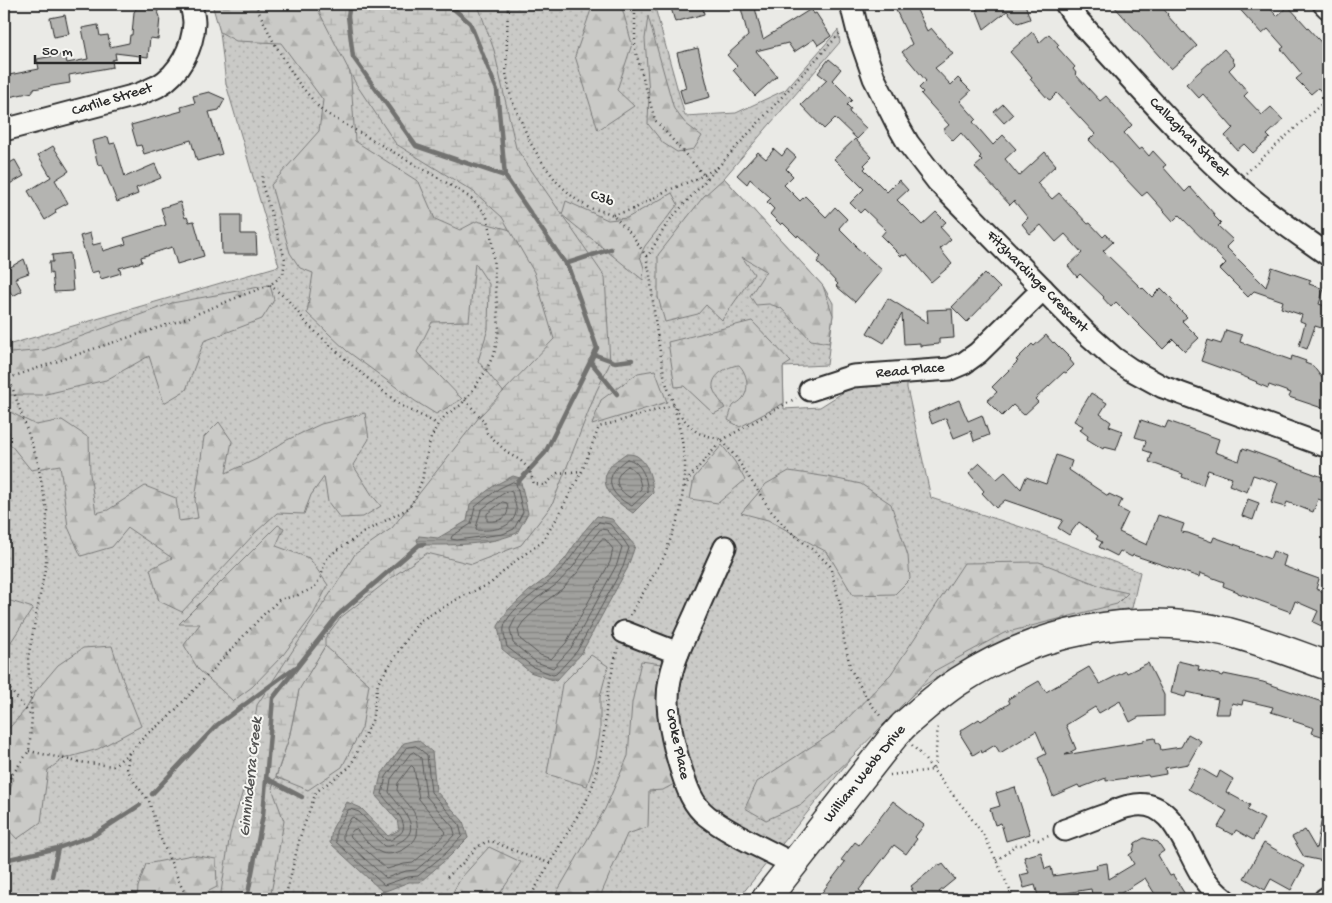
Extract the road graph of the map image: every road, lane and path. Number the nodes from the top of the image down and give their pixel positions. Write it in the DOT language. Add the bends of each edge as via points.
graph roads {
  1 [pos="191,4"];
  2 [pos="255,4"];
  3 [pos="508,4"];
  4 [pos="635,4"];
  5 [pos="851,4"];
  6 [pos="1066,4"];
  7 [pos="1324,4"];
  8 [pos="1328,8"];
  9 [pos="847,26"];
  10 [pos="1328,98"];
  11 [pos="4,130"];
  12 [pos="720,166"];
  13 [pos="263,173"];
  14 [pos="703,175"];
  15 [pos="708,180"];
  16 [pos="1234,183"];
  17 [pos="612,215"];
  18 [pos="1328,254"];
  19 [pos="646,256"];
  20 [pos="270,285"];
  21 [pos="1043,289"];
  22 [pos="4,367"];
  23 [pos="9,378"];
  24 [pos="4,379"];
  25 [pos="810,390"];
  26 [pos="465,400"];
  27 [pos="674,406"];
  28 [pos="438,424"];
  29 [pos="678,424"];
  30 [pos="722,440"];
  31 [pos="1328,447"];
  32 [pos="582,471"];
  33 [pos="684,490"];
  34 [pos="776,517"];
  35 [pos="725,547"];
  36 [pos="624,632"];
  37 [pos="678,654"];
  38 [pos="1328,666"];
  39 [pos="4,682"];
  40 [pos="32,717"];
  41 [pos="940,717"];
  42 [pos="29,751"];
  43 [pos="129,753"];
  44 [pos="883,774"];
  45 [pos="4,786"];
  46 [pos="1065,830"];
  47 [pos="555,855"];
  48 [pos="996,860"];
  49 [pos="550,863"];
  50 [pos="793,864"];
  51 [pos="447,876"];
  52 [pos="4,888"];
  53 [pos="1328,897"];
  54 [pos="13,899"];
  55 [pos="189,899"];
  56 [pos="285,899"];
  57 [pos="529,899"];
  58 [pos="766,899"];
  59 [pos="1224,899"];
  60 [pos="1325,899"];
  1 -- 11 [label="street, Carlile Street" via="194,23 191,44 175,72 159,85 140,94"];
  2 -- 26 [label="path" via="297,81 322,111 471,198 486,214 492,243 499,328 495,351 486,371"];
  3 -- 17 [label="path, C3b" via="506,73 511,98 531,144 557,182 574,198 589,208"];
  4 -- 14 [label="path" via="635,49 655,120"];
  5 -- 21 [label="street, Fitzhardinge Crescent" via="874,78 908,143 938,182"];
  6 -- 16 [label="street, Callaghan Street" via="1178,130"];
  7 -- 8 [label="street"];
  9 -- 12 [label="path"];
  10 -- 16 [label="path"];
  12 -- 14 [label="path"];
  12 -- 15 [label="path"];
  13 -- 20 [label="path" via="262,184 284,259 283,275"];
  14 -- 15 [label="path"];
  14 -- 17 [label="path" via="634,210"];
  15 -- 19 [label="path" via="668,222"];
  16 -- 18 [label="street, Callaghan Street"];
  17 -- 19 [label="path, C3b" via="632,235"];
  19 -- 27 [label="path, C3b" via="665,380"];
  20 -- 23 [label="path" via="182,320"];
  20 -- 28 [label="path" via="355,368 400,405"];
  21 -- 25 [label="street, Read Place" via="964,363 950,369 853,376"];
  21 -- 31 [label="street, Fitzhardinge Crescent" via="1114,358 1163,387"];
  22 -- 23 [label="path"];
  23 -- 24 [label="path"];
  23 -- 40 [label="path" via="37,459 47,511 46,564 28,658"];
  25 -- 30 [label="path"];
  26 -- 28 [label="path"];
  26 -- 32 [label="path" via="484,421 487,433 529,469 534,484 545,485 558,472"];
  27 -- 29 [label="path, C3b"];
  27 -- 30 [label="path" via="698,433"];
  27 -- 32 [label="path" via="599,427"];
  28 -- 43 [label="path" via="424,461 423,477 410,508 333,553 325,561 314,588 279,600 168,718"];
  30 -- 33 [label="path" via="690,477"];
  30 -- 34 [label="path"];
  32 -- 56 [label="path" via="542,542 490,584 419,621 378,683 372,721 350,767 316,792 300,837"];
  35 -- 37 [label="street, Croke Place"];
  36 -- 37 [label="street"];
  37 -- 50 [label="street, Croke Place" via="670,678 668,699 676,752 688,790 705,815"];
  38 -- 50 [label="main road, William Webb Drive" via="1260,641 1172,624 1110,626 1042,641 977,669 938,695 898,731"];
  39 -- 40 [label="path"];
  40 -- 42 [label="path"];
  41 -- 44 [label="path" via="933,770"];
  42 -- 43 [label="path" via="113,766"];
  42 -- 45 [label="path"];
  43 -- 55 [label="path" via="127,769 149,801 160,837"];
  46 -- 48 [label="path" via="1038,840 1032,838"];
  46 -- 59 [label="street" via="1130,805 1157,808 1173,821 1203,877"];
  47 -- 49 [label="path"];
  49 -- 51 [label="path" via="492,841 478,848"];
  49 -- 57 [label="path"];
  50 -- 58 [label="main road, William Webb Drive"];
  52 -- 54 [label="path"];
  53 -- 60 [label="street"];
}
